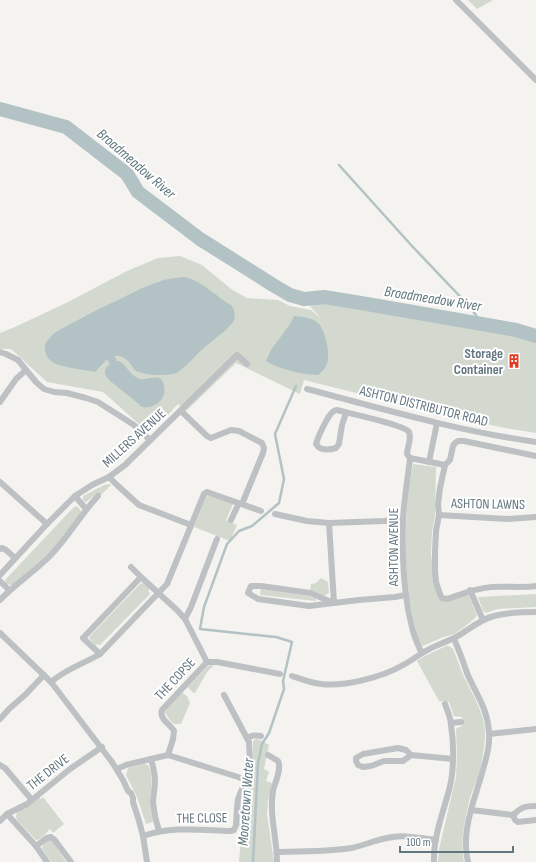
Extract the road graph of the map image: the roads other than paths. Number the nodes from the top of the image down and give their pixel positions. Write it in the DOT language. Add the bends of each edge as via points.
graph roads {
  1 [pos="456,0"];
  2 [pos="536,80"];
  3 [pos="0,352"];
  4 [pos="247,364"];
  5 [pos="26,370"];
  6 [pos="307,389"];
  7 [pos="0,402"];
  8 [pos="181,411"];
  9 [pos="346,413"];
  10 [pos="437,423"];
  11 [pos="150,440"];
  12 [pos="536,442"];
  13 [pos="536,456"];
  14 [pos="410,458"];
  15 [pos="429,462"];
  16 [pos="445,465"];
  17 [pos="109,477"];
  18 [pos="0,482"];
  19 [pos="75,496"];
  20 [pos="98,496"];
  21 [pos="240,503"];
  22 [pos="86,509"];
  23 [pos="261,511"];
  24 [pos="275,514"];
  25 [pos="439,515"];
  26 [pos="536,517"];
  27 [pos="403,519"];
  28 [pos="230,520"];
  29 [pos="47,524"];
  30 [pos="329,524"];
  31 [pos="191,525"];
  32 [pos="217,539"];
  33 [pos="0,549"];
  34 [pos="15,558"];
  35 [pos="131,567"];
  36 [pos="0,575"];
  37 [pos="141,577"];
  38 [pos="0,581"];
  39 [pos="536,586"];
  40 [pos="10,590"];
  41 [pos="470,590"];
  42 [pos="158,593"];
  43 [pos="406,595"];
  44 [pos="0,600"];
  45 [pos="334,603"];
  46 [pos="536,612"];
  47 [pos="185,619"];
  48 [pos="483,620"];
  49 [pos="0,633"];
  50 [pos="454,638"];
  51 [pos="422,653"];
  52 [pos="100,654"];
  53 [pos="207,662"];
  54 [pos="280,674"];
  55 [pos="44,675"];
  56 [pos="292,676"];
  57 [pos="51,682"];
  58 [pos="224,695"];
  59 [pos="446,704"];
  60 [pos="0,719"];
  61 [pos="461,722"];
  62 [pos="451,723"];
  63 [pos="536,729"];
  64 [pos="489,734"];
  65 [pos="261,736"];
  66 [pos="247,738"];
  67 [pos="102,747"];
  68 [pos="168,755"];
  69 [pos="268,755"];
  70 [pos="410,755"];
  71 [pos="151,759"];
  72 [pos="453,759"];
  73 [pos="2,766"];
  74 [pos="117,769"];
  75 [pos="246,780"];
  76 [pos="32,800"];
  77 [pos="536,806"];
  78 [pos="471,810"];
  79 [pos="8,814"];
  80 [pos="514,815"];
  81 [pos="536,820"];
  82 [pos="0,821"];
  83 [pos="159,832"];
  84 [pos="143,836"];
  85 [pos="436,840"];
  86 [pos="36,846"];
  87 [pos="277,852"];
  88 [pos="48,862"];
  89 [pos="71,862"];
  90 [pos="147,862"];
  91 [pos="277,862"];
  92 [pos="434,862"];
  93 [pos="468,862"];
  1 -- 2 [label="street"];
  3 -- 5 [label="street" via="18,360"];
  4 -- 8 [label="street, MILLERS AVENUE" via="237,355"];
  5 -- 7 [label="street" via="16,379"];
  5 -- 11 [label="street" via="44,389 98,402 134,424"];
  6 -- 10 [label="street, ASHTON DISTRIBUTOR ROAD"];
  8 -- 11 [label="street, MILLERS AVENUE"];
  8 -- 21 [label="street" via="211,438 231,430 239,431 262,443 263,452"];
  9 -- 9 [label="street" via="336,448 319,448 316,444 317,439 330,414 337,410"];
  9 -- 14 [label="street, ASHTON AVENUE" via="407,430 410,437 407,454"];
  10 -- 12 [label="street, ASHTON DISTRIBUTOR ROAD"];
  10 -- 15 [label="street"];
  11 -- 17 [label="street, MILLERS AVENUE"];
  13 -- 16 [label="street" via="458,441 455,442 450,460"];
  14 -- 15 [label="street"];
  14 -- 27 [label="street, ASHTON AVENUE"];
  15 -- 16 [label="street"];
  16 -- 25 [label="street" via="438,504"];
  17 -- 19 [label="street, MILLERS AVENUE"];
  17 -- 31 [label="street" via="140,505"];
  18 -- 29 [label="street"];
  19 -- 22 [label="street"];
  19 -- 29 [label="street, MILLERS AVENUE"];
  20 -- 22 [label="street"];
  21 -- 23 [label="street"];
  21 -- 28 [label="street"];
  21 -- 31 [label="street" via="205,492"];
  22 -- 40 [label="street" via="65,539"];
  24 -- 30 [label="street"];
  25 -- 26 [label="street, ASHTON LAWNS" via="507,519"];
  25 -- 41 [label="street" via="435,552 436,582 440,594 442,598 447,599"];
  27 -- 30 [label="street"];
  27 -- 43 [label="street, ASHTON AVENUE"];
  29 -- 34 [label="street, MILLERS AVENUE"];
  30 -- 45 [label="street"];
  31 -- 42 [label="street" via="169,580"];
  32 -- 47 [label="street"];
  33 -- 34 [label="street" via="6,550"];
  34 -- 36 [label="street, MILLERS AVENUE"];
  35 -- 37 [label="street, THE COPSE"];
  37 -- 42 [label="street, THE COPSE"];
  37 -- 52 [label="street" via="83,638"];
  38 -- 40 [label="street"];
  39 -- 41 [label="street"];
  40 -- 44 [label="street"];
  41 -- 48 [label="street"];
  42 -- 47 [label="street, THE COPSE"];
  42 -- 52 [label="street"];
  43 -- 45 [label="street"];
  43 -- 51 [label="street, ASHTON AVENUE" via="416,644"];
  45 -- 45 [label="street" via="309,606 258,599 248,593 251,586 261,586 310,593"];
  46 -- 48 [label="street" via="512,612"];
  47 -- 53 [label="street, THE COPSE"];
  48 -- 50 [label="street"];
  49 -- 55 [label="street"];
  50 -- 51 [label="street"];
  50 -- 64 [label="street" via="483,704"];
  51 -- 56 [label="street" via="384,674 350,683 321,684"];
  52 -- 57 [label="street" via="60,674"];
  53 -- 54 [label="street, THE COPSE"];
  53 -- 68 [label="street, THE COPSE" via="162,710 162,717 174,731"];
  55 -- 57 [label="street"];
  55 -- 60 [label="street"];
  57 -- 67 [label="street"];
  58 -- 66 [label="street, THE CLOSE"];
  59 -- 62 [label="street"];
  61 -- 62 [label="street"];
  62 -- 72 [label="street"];
  63 -- 64 [label="street"];
  64 -- 78 [label="street" via="487,755"];
  65 -- 66 [label="street"];
  66 -- 75 [label="street, THE CLOSE" via="250,763"];
  67 -- 74 [label="street"];
  67 -- 76 [label="street, THE DRIVE"];
  68 -- 71 [label="street"];
  68 -- 75 [label="street"];
  69 -- 87 [label="street" via="276,759 280,766 273,791 272,809"];
  70 -- 70 [label="street" via="403,761 384,761 371,766 363,767 356,762 356,758 363,754 398,748 406,750"];
  70 -- 72 [label="street"];
  71 -- 74 [label="street"];
  71 -- 83 [label="street" via="155,780 154,814"];
  72 -- 85 [label="street" via="453,774"];
  73 -- 76 [label="street"];
  74 -- 84 [label="street" via="133,798"];
  75 -- 83 [label="street, THE CLOSE" via="238,798 234,830 177,829"];
  76 -- 79 [label="street, THE DRIVE"];
  77 -- 80 [label="street" via="520,808"];
  78 -- 80 [label="street"];
  78 -- 93 [label="street" via="466,845"];
  79 -- 82 [label="street, THE DRIVE"];
  79 -- 86 [label="street"];
  80 -- 81 [label="street" via="518,822"];
  83 -- 84 [label="street, THE CLOSE"];
  84 -- 90 [label="street"];
  85 -- 87 [label="street" via="395,836 353,848"];
  85 -- 92 [label="street"];
  86 -- 88 [label="street"];
  86 -- 89 [label="street" via="51,837"];
  87 -- 91 [label="street"];
}
